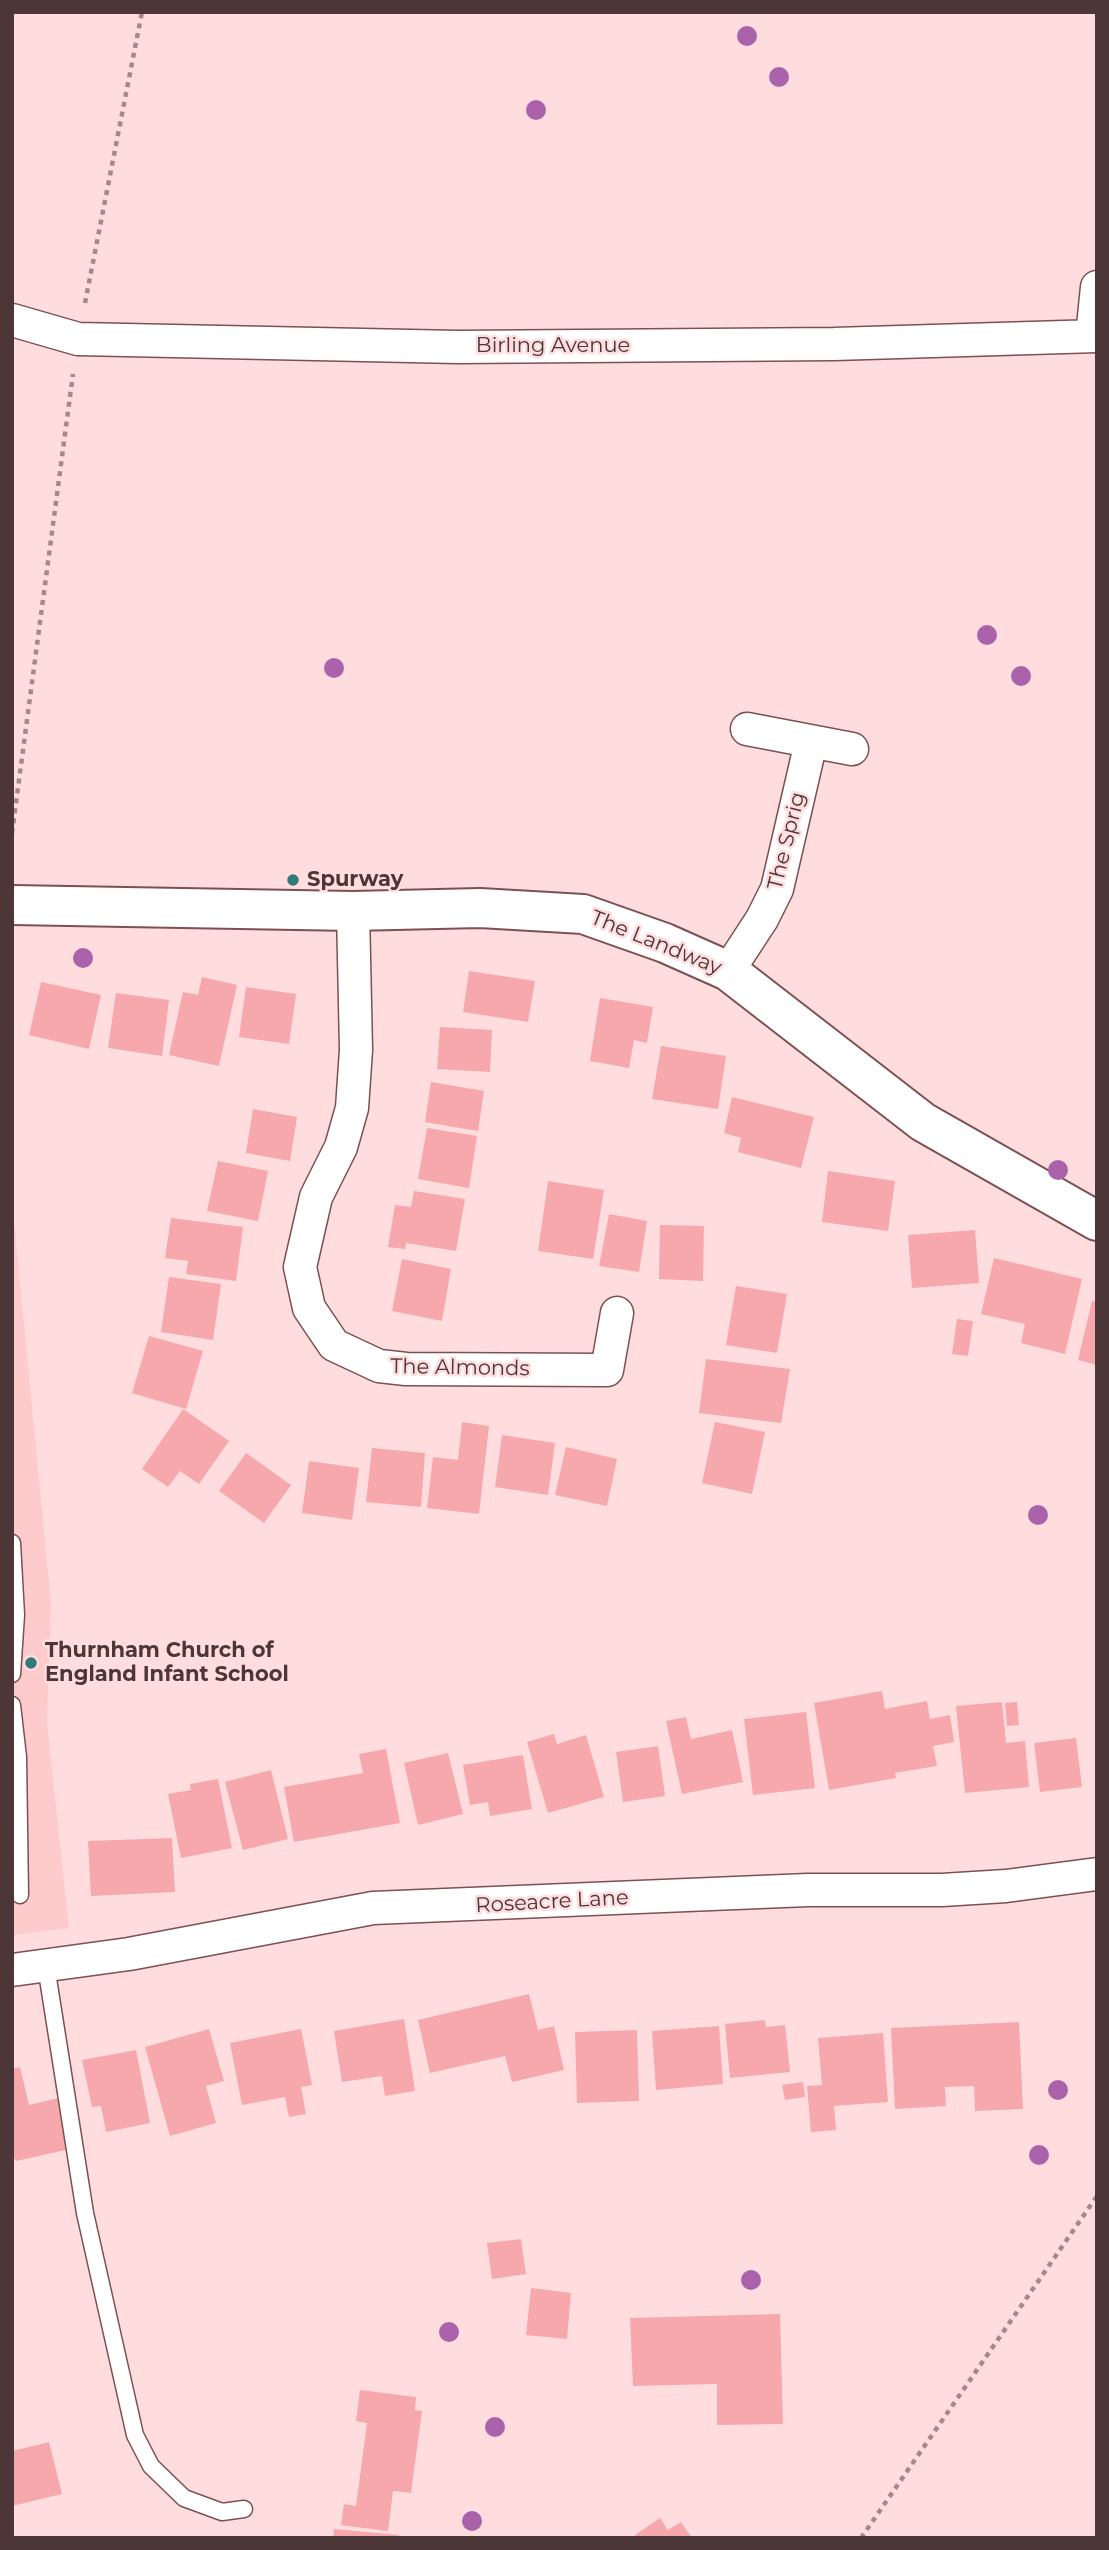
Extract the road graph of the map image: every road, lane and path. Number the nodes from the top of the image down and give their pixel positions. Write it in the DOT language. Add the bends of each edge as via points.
graph roads {
  1 [pos="142,12"];
  2 [pos="1097,287"];
  3 [pos="12,320"];
  4 [pos="1094,336"];
  5 [pos="78,339"];
  6 [pos="747,729"];
  7 [pos="811,742"];
  8 [pos="852,749"];
  9 [pos="12,833"];
  10 [pos="12,905"];
  11 [pos="353,911"];
  12 [pos="728,971"];
  13 [pos="1097,1221"];
  14 [pos="617,1313"];
  15 [pos="12,1543"];
  16 [pos="12,1674"];
  17 [pos="12,1706"];
  18 [pos="1097,1874"];
  19 [pos="20,1895"];
  20 [pos="46,1966"];
  21 [pos="12,1970"];
  22 [pos="1097,2196"];
  23 [pos="244,2509"];
  24 [pos="861,2538"];
  1 -- 5 [label="path"];
  2 -- 4 [label="street"];
  3 -- 5 [label="street, Birling Avenue"];
  4 -- 5 [label="street, Birling Avenue" via="472,347"];
  5 -- 9 [label="path"];
  6 -- 7 [label="street"];
  7 -- 8 [label="street"];
  7 -- 12 [label="street, The Sprig" via="777,888"];
  10 -- 11 [label="street, The Landway"];
  11 -- 12 [label="street, The Landway" via="480,908 583,914"];
  11 -- 14 [label="street, The Almonds" via="356,1050 352,1108 341,1147 316,1197 300,1267 309,1307 334,1345 379,1366 406,1369 607,1370"];
  12 -- 13 [label="street, The Landway" via="923,1122"];
  15 -- 16 [label="lane" via="16,1615"];
  17 -- 19 [label="lane" via="18,1758"];
  18 -- 20 [label="street, Roseacre Lane" via="942,1890 808,1890 373,1908"];
  20 -- 21 [label="street, Roseacre Lane"];
  20 -- 23 [label="lane" via="85,2213 135,2435 152,2466 184,2498 222,2512"];
  22 -- 24 [label="path"];
}
